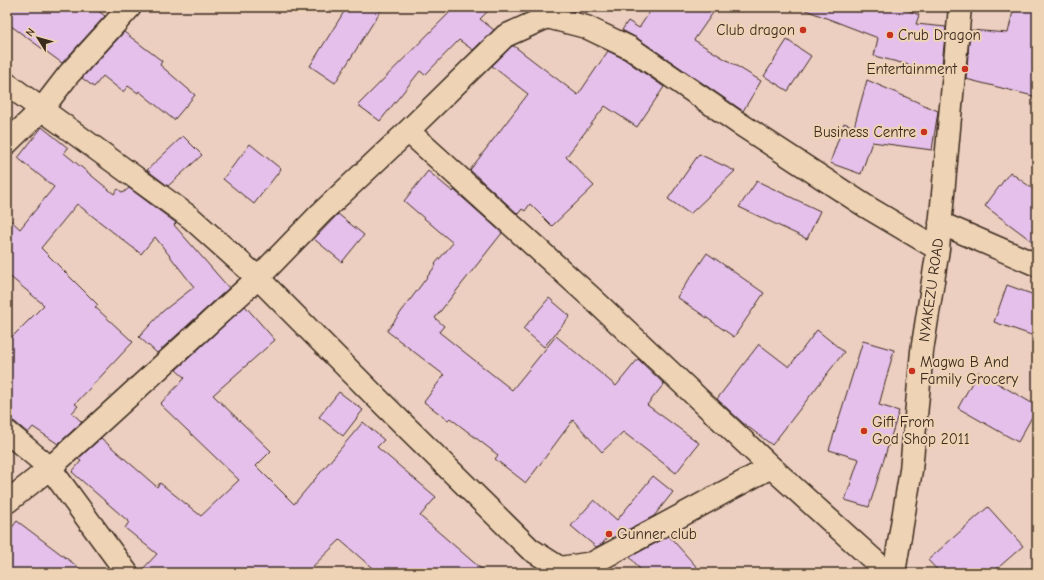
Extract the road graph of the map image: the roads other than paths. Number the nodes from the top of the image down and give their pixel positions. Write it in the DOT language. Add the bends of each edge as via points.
graph roads {
  1 [pos="130,7"];
  2 [pos="960,7"];
  3 [pos="7,84"];
  4 [pos="42,109"];
  5 [pos="408,131"];
  6 [pos="7,143"];
  7 [pos="940,224"];
  8 [pos="938,249"];
  9 [pos="1037,265"];
  10 [pos="258,278"];
  11 [pos="7,432"];
  12 [pos="771,467"];
  13 [pos="50,468"];
  14 [pos="7,502"];
  15 [pos="127,573"];
  16 [pos="888,573"];
  17 [pos="894,573"];
  1 -- 4 [label="street" via="69,74"];
  2 -- 7 [label="street, NYAKEZU ROAD"];
  3 -- 4 [label="street"];
  4 -- 6 [label="street"];
  4 -- 10 [label="street" via="191,218"];
  5 -- 8 [label="street" via="505,36 547,18 586,27 630,48 867,207"];
  5 -- 10 [label="street"];
  5 -- 12 [label="street" via="594,300"];
  7 -- 8 [label="street, NYAKEZU ROAD"];
  7 -- 9 [label="street"];
  8 -- 17 [label="street, NYAKEZU ROAD" via="922,351 911,470"];
  10 -- 12 [label="street" via="530,549 560,568 593,563"];
  10 -- 13 [label="street"];
  11 -- 13 [label="street"];
  12 -- 16 [label="street"];
  13 -- 14 [label="street"];
  13 -- 15 [label="street"];
}
